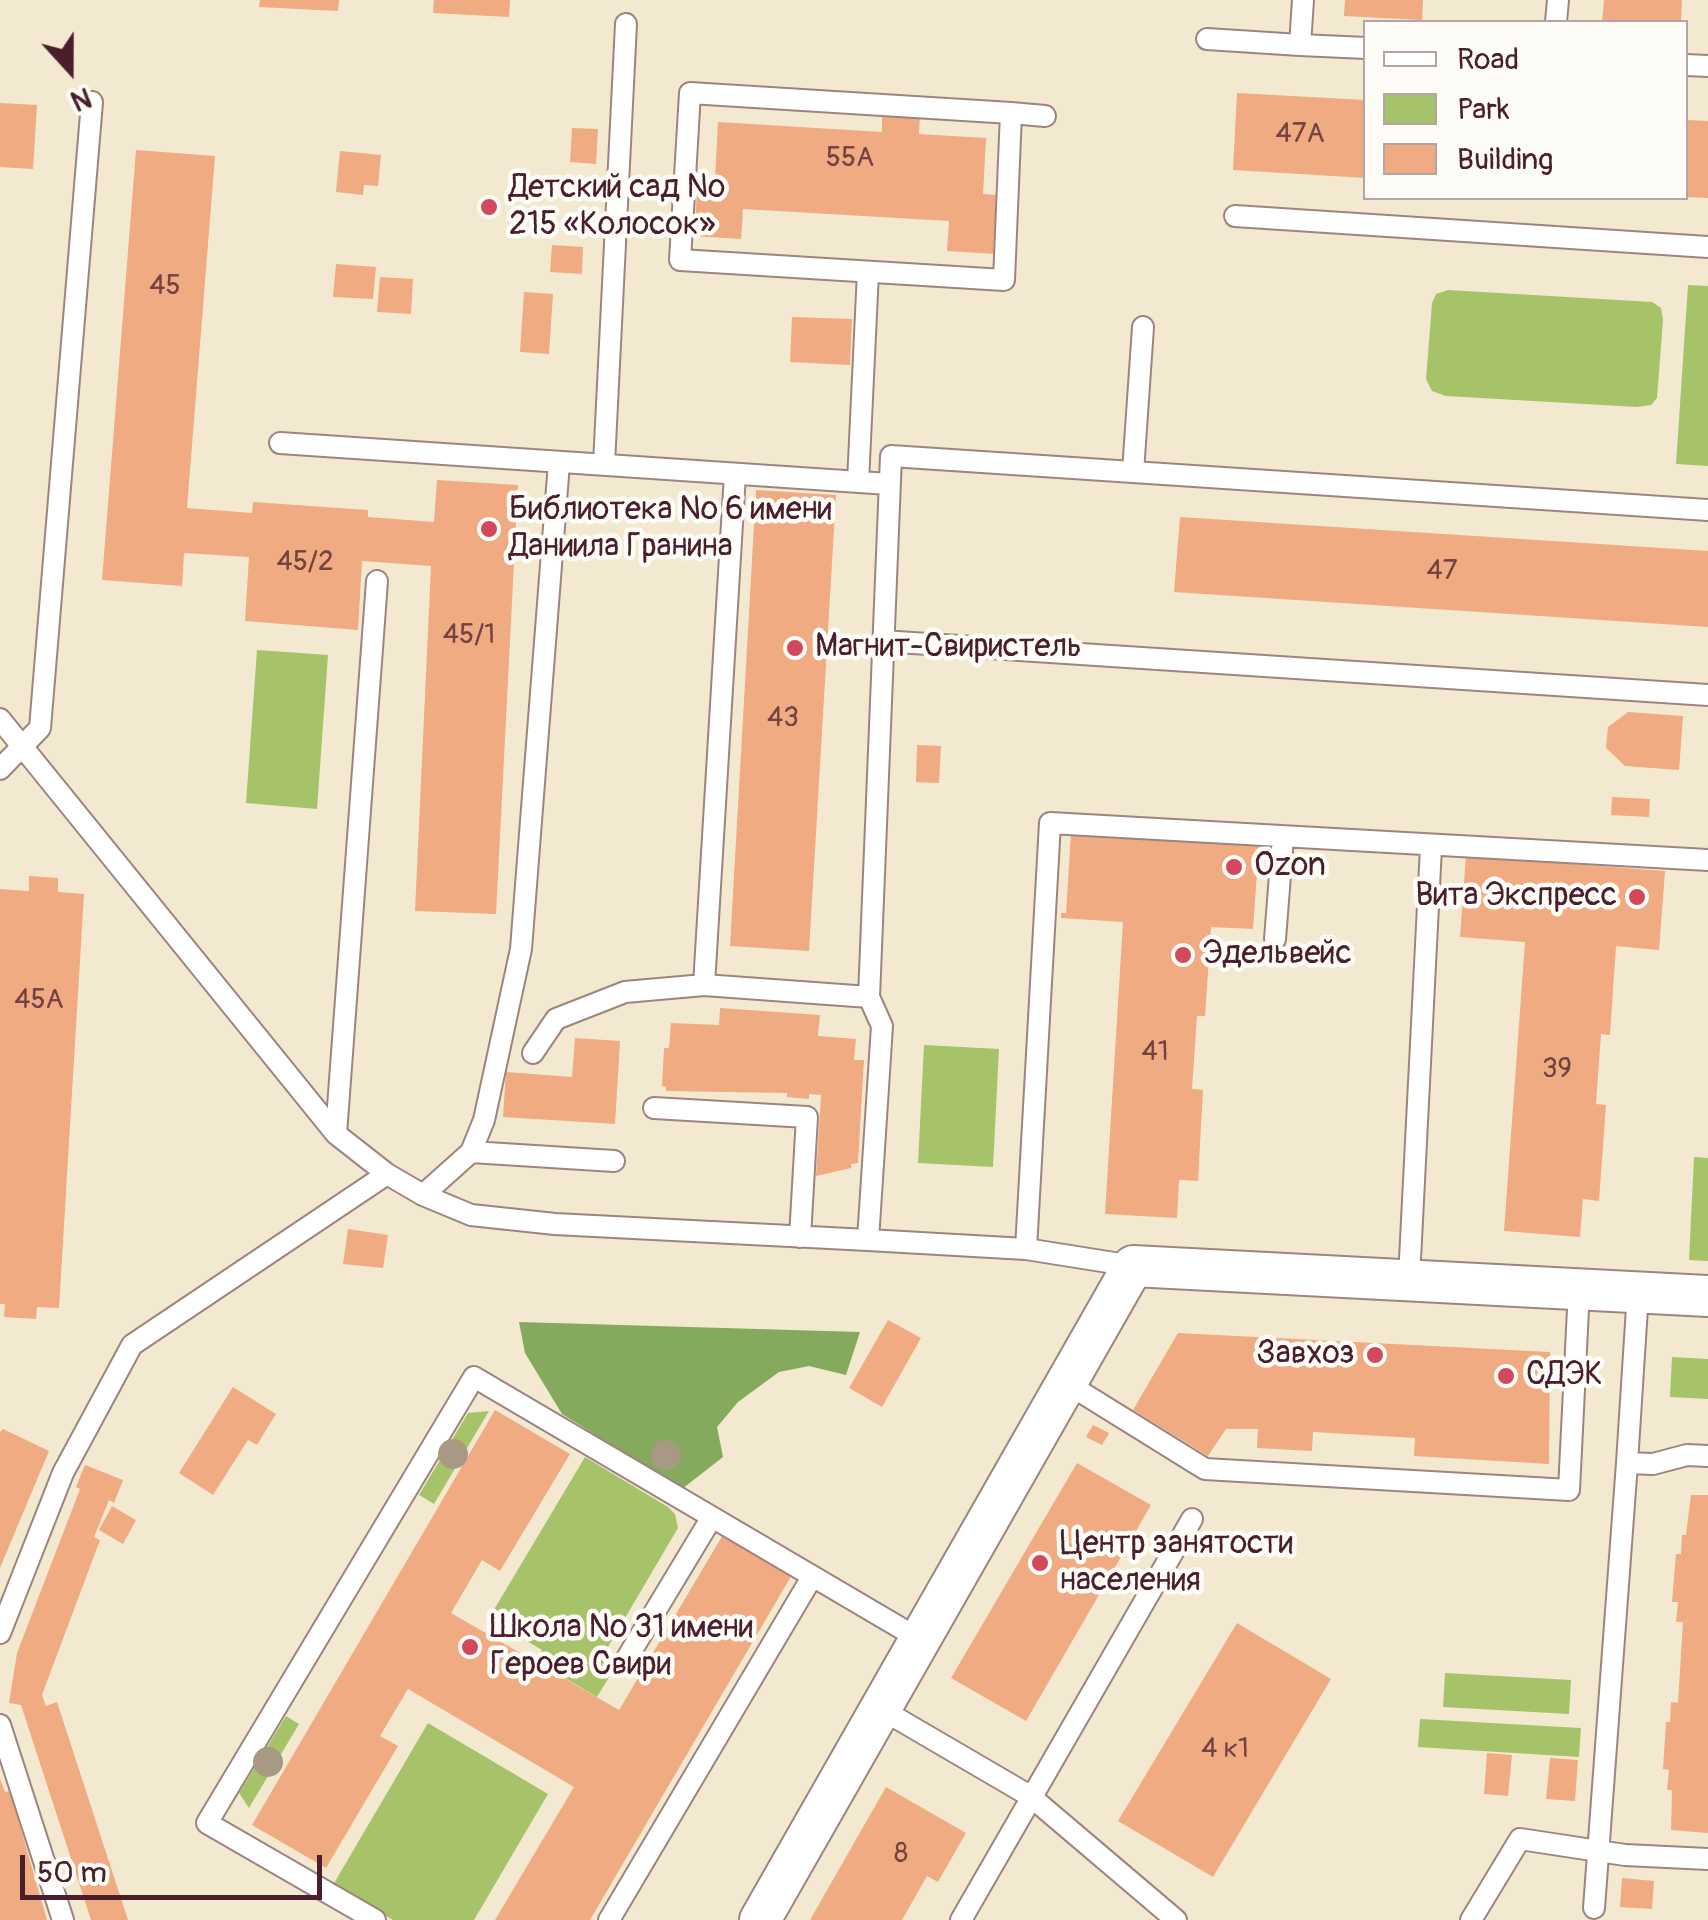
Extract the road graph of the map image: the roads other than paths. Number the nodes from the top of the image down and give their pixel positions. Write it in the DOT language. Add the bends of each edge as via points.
graph roads {
  1 [pos="1303,0"];
  2 [pos="626,24"];
  3 [pos="1208,39"];
  4 [pos="1300,45"];
  5 [pos="1363,48"];
  6 [pos="92,102"];
  7 [pos="1012,113"];
  8 [pos="1045,116"];
  9 [pos="1235,216"];
  10 [pos="1708,247"];
  11 [pos="868,272"];
  12 [pos="1143,327"];
  13 [pos="280,443"];
  14 [pos="559,463"];
  15 [pos="604,464"];
  16 [pos="1133,472"];
  17 [pos="735,474"];
  18 [pos="858,482"];
  19 [pos="889,484"];
  20 [pos="1708,510"];
  21 [pos="377,581"];
  22 [pos="882,641"];
  23 [pos="1708,695"];
  24 [pos="0,719"];
  25 [pos="22,746"];
  26 [pos="0,769"];
  27 [pos="1283,837"];
  28 [pos="1431,847"];
  29 [pos="1708,860"];
  30 [pos="1275,938"];
  31 [pos="704,985"];
  32 [pos="869,998"];
  33 [pos="533,1054"];
  34 [pos="654,1108"];
  35 [pos="336,1134"];
  36 [pos="471,1152"];
  37 [pos="614,1161"];
  38 [pos="387,1174"];
  39 [pos="423,1195"];
  40 [pos="800,1236"];
  41 [pos="868,1240"];
  42 [pos="1026,1250"];
  43 [pos="1133,1266"];
  44 [pos="1409,1279"];
  45 [pos="1579,1289"];
  46 [pos="1638,1292"];
  47 [pos="1708,1296"];
  48 [pos="1068,1384"];
  49 [pos="1708,1456"];
  50 [pos="1627,1463"];
  51 [pos="712,1517"];
  52 [pos="1192,1519"];
  53 [pos="812,1576"];
  54 [pos="0,1634"];
  55 [pos="921,1640"];
  56 [pos="624,1664"];
  57 [pos="881,1709"];
  58 [pos="0,1724"];
  59 [pos="1030,1796"];
  60 [pos="1599,1852"];
  61 [pos="1708,1859"];
  62 [pos="1594,1908"];
  63 [pos="63,1920"];
  64 [pos="375,1920"];
  65 [pos="610,1920"];
  66 [pos="760,1920"];
  67 [pos="961,1920"];
  68 [pos="1176,1920"];
  69 [pos="1471,1920"];
  1 -- 4 [label="lane"];
  2 -- 15 [label="lane"];
  3 -- 4 [label="lane"];
  4 -- 5 [label="lane"];
  6 -- 25 [label="lane" via="40,728"];
  7 -- 8 [label="lane"];
  7 -- 11 [label="lane" via="1004,280"];
  7 -- 11 [label="lane" via="690,93 680,260"];
  9 -- 10 [label="lane"];
  11 -- 18 [label="lane"];
  12 -- 16 [label="lane"];
  13 -- 14 [label="lane"];
  14 -- 15 [label="lane"];
  14 -- 36 [label="lane" via="521,949"];
  15 -- 17 [label="lane"];
  16 -- 19 [label="lane" via="890,456"];
  16 -- 20 [label="lane"];
  17 -- 18 [label="lane"];
  17 -- 31 [label="lane"];
  18 -- 19 [label="lane"];
  19 -- 22 [label="lane"];
  21 -- 35 [label="lane"];
  22 -- 23 [label="lane"];
  22 -- 32 [label="lane"];
  24 -- 25 [label="lane"];
  25 -- 26 [label="lane"];
  25 -- 35 [label="lane"];
  27 -- 28 [label="lane"];
  27 -- 30 [label="lane"];
  27 -- 42 [label="lane" via="1050,823"];
  28 -- 29 [label="lane"];
  28 -- 44 [label="lane"];
  31 -- 32 [label="lane"];
  31 -- 33 [label="lane" via="625,992 556,1018"];
  32 -- 41 [label="lane" via="882,1026"];
  34 -- 40 [label="lane" via="807,1117"];
  35 -- 38 [label="lane"];
  36 -- 37 [label="lane"];
  36 -- 39 [label="lane"];
  38 -- 39 [label="lane"];
  38 -- 54 [label="lane" via="132,1344 63,1473"];
  39 -- 40 [label="lane" via="471,1215"];
  40 -- 41 [label="lane"];
  41 -- 42 [label="lane"];
  42 -- 43 [label="lane"];
  43 -- 44 [label="street"];
  43 -- 48 [label="street"];
  44 -- 45 [label="street"];
  45 -- 46 [label="street"];
  45 -- 48 [label="lane" via="1569,1490 1205,1469"];
  46 -- 47 [label="street"];
  46 -- 50 [label="lane"];
  48 -- 55 [label="street"];
  49 -- 50 [label="lane"];
  50 -- 60 [label="lane"];
  51 -- 53 [label="lane"];
  51 -- 56 [label="lane"];
  51 -- 64 [label="lane" via="474,1377 207,1822"];
  52 -- 59 [label="lane"];
  53 -- 55 [label="lane"];
  53 -- 65 [label="lane"];
  55 -- 57 [label="street"];
  57 -- 59 [label="lane"];
  57 -- 66 [label="street"];
  58 -- 63 [label="lane"];
  59 -- 67 [label="lane"];
  59 -- 68 [label="lane"];
  60 -- 61 [label="lane"];
  60 -- 62 [label="lane"];
  60 -- 69 [label="lane" via="1520,1839"];
}
